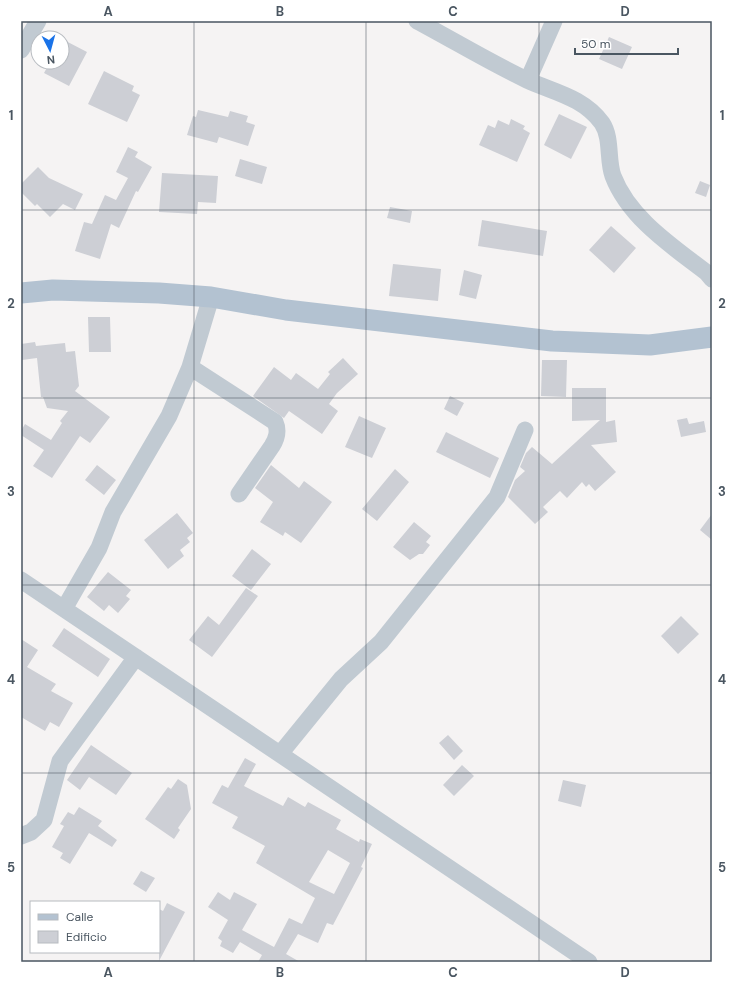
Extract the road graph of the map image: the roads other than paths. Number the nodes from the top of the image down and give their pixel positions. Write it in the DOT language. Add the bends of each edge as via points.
graph roads {
  1 [pos="38,21"];
  2 [pos="417,21"];
  3 [pos="554,21"];
  4 [pos="21,50"];
  5 [pos="528,80"];
  6 [pos="712,279"];
  7 [pos="21,293"];
  8 [pos="211,297"];
  9 [pos="712,337"];
  10 [pos="190,367"];
  11 [pos="525,430"];
  12 [pos="239,494"];
  13 [pos="21,580"];
  14 [pos="64,609"];
  15 [pos="136,657"];
  16 [pos="280,754"];
  17 [pos="21,836"];
  18 [pos="589,962"];
  1 -- 4 [label="street"];
  2 -- 5 [label="street"];
  3 -- 5 [label="street"];
  5 -- 6 [label="street" via="568,96 591,112 602,124 608,143 611,171 619,191 661,237"];
  7 -- 8 [label="main road" via="53,290"];
  8 -- 9 [label="main road" via="286,310 552,341 650,345"];
  8 -- 10 [label="street"];
  10 -- 12 [label="street" via="275,422 278,428 277,438"];
  10 -- 14 [label="street" via="169,416 113,512 99,548"];
  11 -- 16 [label="street" via="497,498 381,642 341,679"];
  13 -- 14 [label="street"];
  14 -- 15 [label="street"];
  15 -- 16 [label="street"];
  15 -- 17 [label="street" via="60,761 44,820 31,832"];
  16 -- 18 [label="street"];
}
